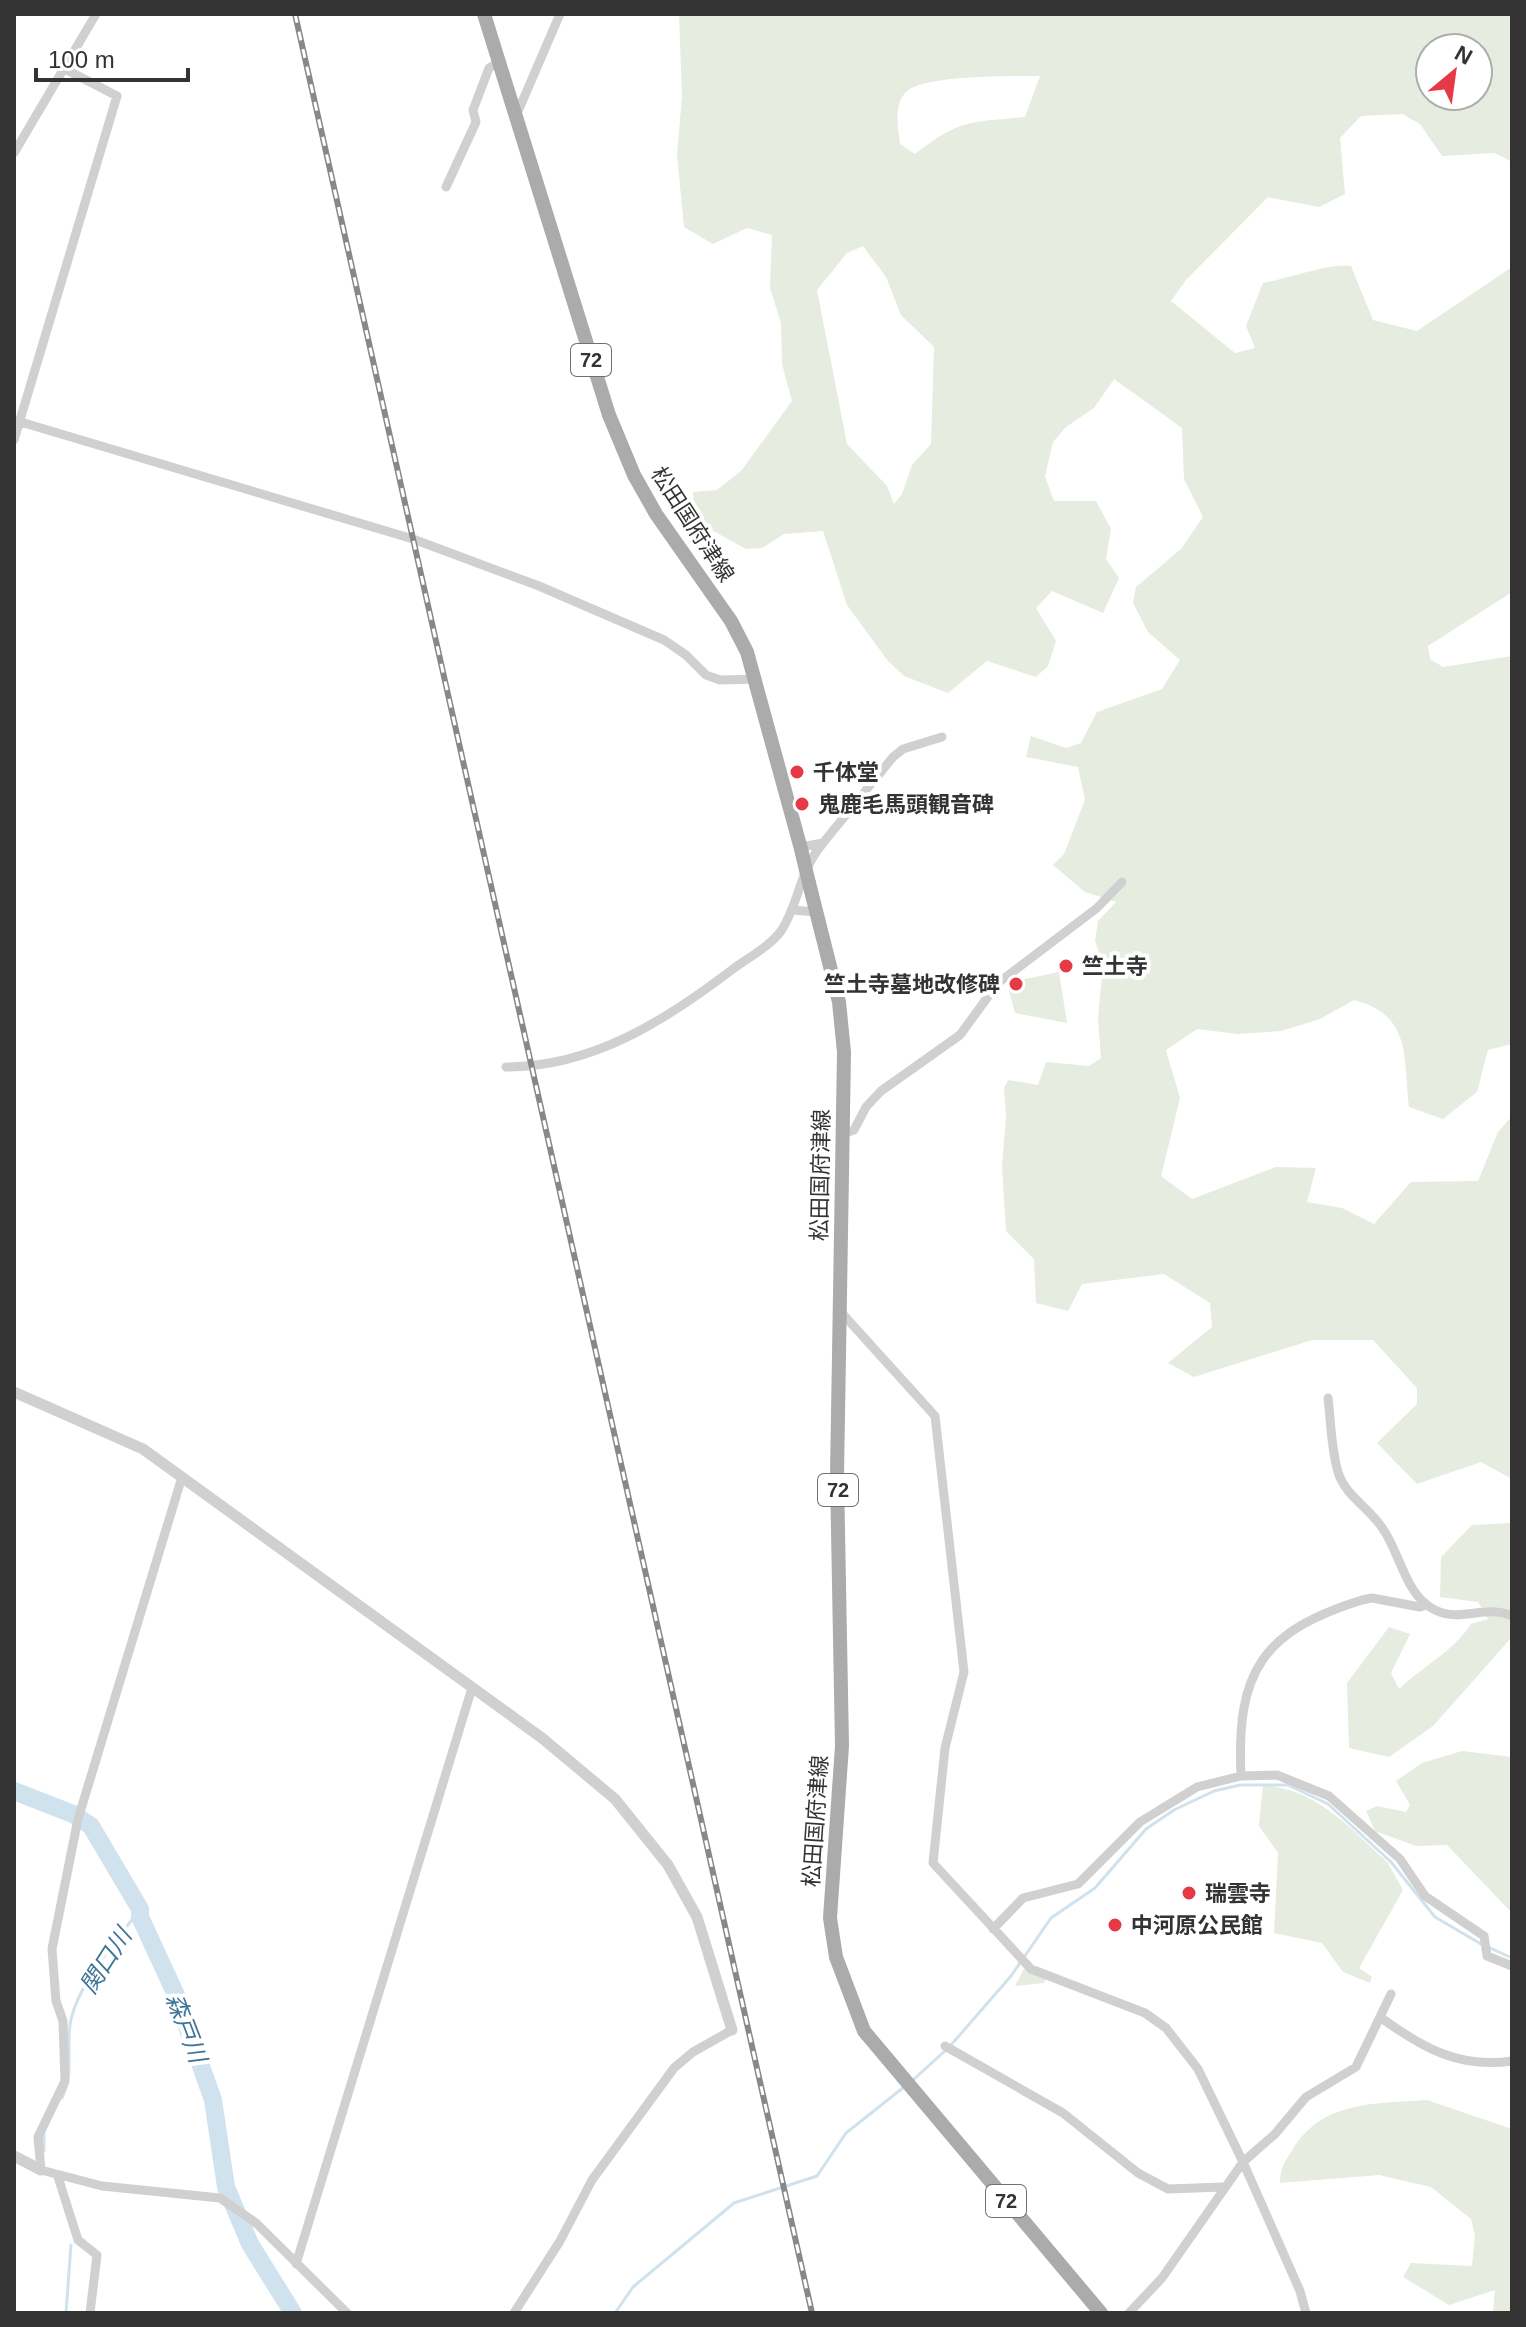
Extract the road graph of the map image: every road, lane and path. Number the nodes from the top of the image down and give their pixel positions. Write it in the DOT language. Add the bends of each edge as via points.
graph roads {
  1 [pos="96,14"];
  2 [pos="484,14"];
  3 [pos="560,14"];
  4 [pos="499,62"];
  5 [pos="63,68"];
  6 [pos="516,116"];
  7 [pos="14,153"];
  8 [pos="446,187"];
  9 [pos="17,420"];
  10 [pos="14,440"];
  11 [pos="757,679"];
  12 [pos="942,737"];
  13 [pos="823,843"];
  14 [pos="801,848"];
  15 [pos="1122,882"];
  16 [pos="792,910"];
  17 [pos="817,912"];
  18 [pos="506,1067"];
  19 [pos="842,1134"];
  20 [pos="840,1311"];
  21 [pos="14,1392"];
  22 [pos="1328,1398"];
  23 [pos="182,1477"];
  24 [pos="1426,1605"];
  25 [pos="1512,1616"];
  26 [pos="472,1688"];
  27 [pos="1241,1776"];
  28 [pos="993,1929"];
  29 [pos="1512,1966"];
  30 [pos="1391,1994"];
  31 [pos="1380,2017"];
  32 [pos="732,2030"];
  33 [pos="947,2049"];
  34 [pos="1512,2061"];
  35 [pos="14,2156"];
  36 [pos="1243,2162"];
  37 [pos="41,2170"];
  38 [pos="58,2177"];
  39 [pos="1223,2187"];
  40 [pos="296,2264"];
  41 [pos="90,2313"];
  42 [pos="347,2313"];
  43 [pos="514,2313"];
  44 [pos="1101,2313"];
  45 [pos="1129,2313"];
  46 [pos="1306,2313"];
  1 -- 5 [label="street"];
  2 -- 4 [label="main road, 松田国府津線 / 72"];
  3 -- 6 [label="street"];
  4 -- 6 [label="main road, 松田国府津線 / 72"];
  4 -- 8 [label="street" via="489,68 473,110 476,122"];
  5 -- 7 [label="street"];
  5 -- 9 [label="street" via="117,96"];
  6 -- 11 [label="main road, 松田国府津線 / 72" via="609,415 634,475 731,621"];
  9 -- 10 [label="street"];
  9 -- 11 [label="street" via="413,539 664,640 706,675"];
  11 -- 14 [label="main road, 松田国府津線 / 72"];
  12 -- 13 [label="street" via="893,757"];
  13 -- 14 [label="street"];
  13 -- 16 [label="street" via="800,878"];
  14 -- 17 [label="main road, 松田国府津線 / 72, bridge"];
  15 -- 19 [label="street" via="1097,908 998,983 960,1035 881,1091 854,1130"];
  16 -- 17 [label="street"];
  16 -- 18 [label="street" via="779,934 674,1013 563,1063"];
  17 -- 19 [label="main road, 松田国府津線 / 72" via="839,1002"];
  19 -- 20 [label="main road, 松田国府津線 / 72"];
  20 -- 28 [label="street" via="935,1416 964,1672 945,1748 933,1863"];
  20 -- 44 [label="main road, 松田国府津線 / 72" via="842,1746 830,1918 836,1957 864,2031"];
  21 -- 23 [label="street" via="143,1449"];
  22 -- 24 [label="street" via="1345,1487 1382,1526"];
  23 -- 26 [label="street"];
  23 -- 37 [label="street" via="79,1816 52,1949 65,2081 38,2137"];
  24 -- 25 [label="street" via="1448,1615 1486,1609"];
  24 -- 27 [label="street" via="1372,1598 1285,1633 1259,1665 1248,1689 1239,1731"];
  26 -- 32 [label="street" via="615,1799 668,1865 697,1917"];
  26 -- 40 [label="street"];
  27 -- 28 [label="street" via="1197,1787 1140,1822 1078,1884 1023,1898"];
  27 -- 29 [label="street" via="1277,1775 1329,1796 1400,1859 1425,1896 1486,1940 1487,1956"];
  28 -- 36 [label="street" via="1027,1966 1145,2013 1166,2028 1198,2069"];
  30 -- 31 [label="street"];
  31 -- 34 [label="street" via="1431,2051 1477,2061"];
  31 -- 36 [label="street" via="1356,2067 1306,2097"];
  32 -- 43 [label="street" via="674,2068 592,2180"];
  33 -- 39 [label="street" via="1063,2113 1138,2173 1168,2189"];
  35 -- 37 [label="street"];
  36 -- 39 [label="street"];
  36 -- 46 [label="street"];
  37 -- 38 [label="street"];
  38 -- 40 [label="street" via="220,2198"];
  38 -- 41 [label="street" via="78,2240 97,2255"];
  39 -- 45 [label="street" via="1162,2278"];
  40 -- 42 [label="street"];
}
